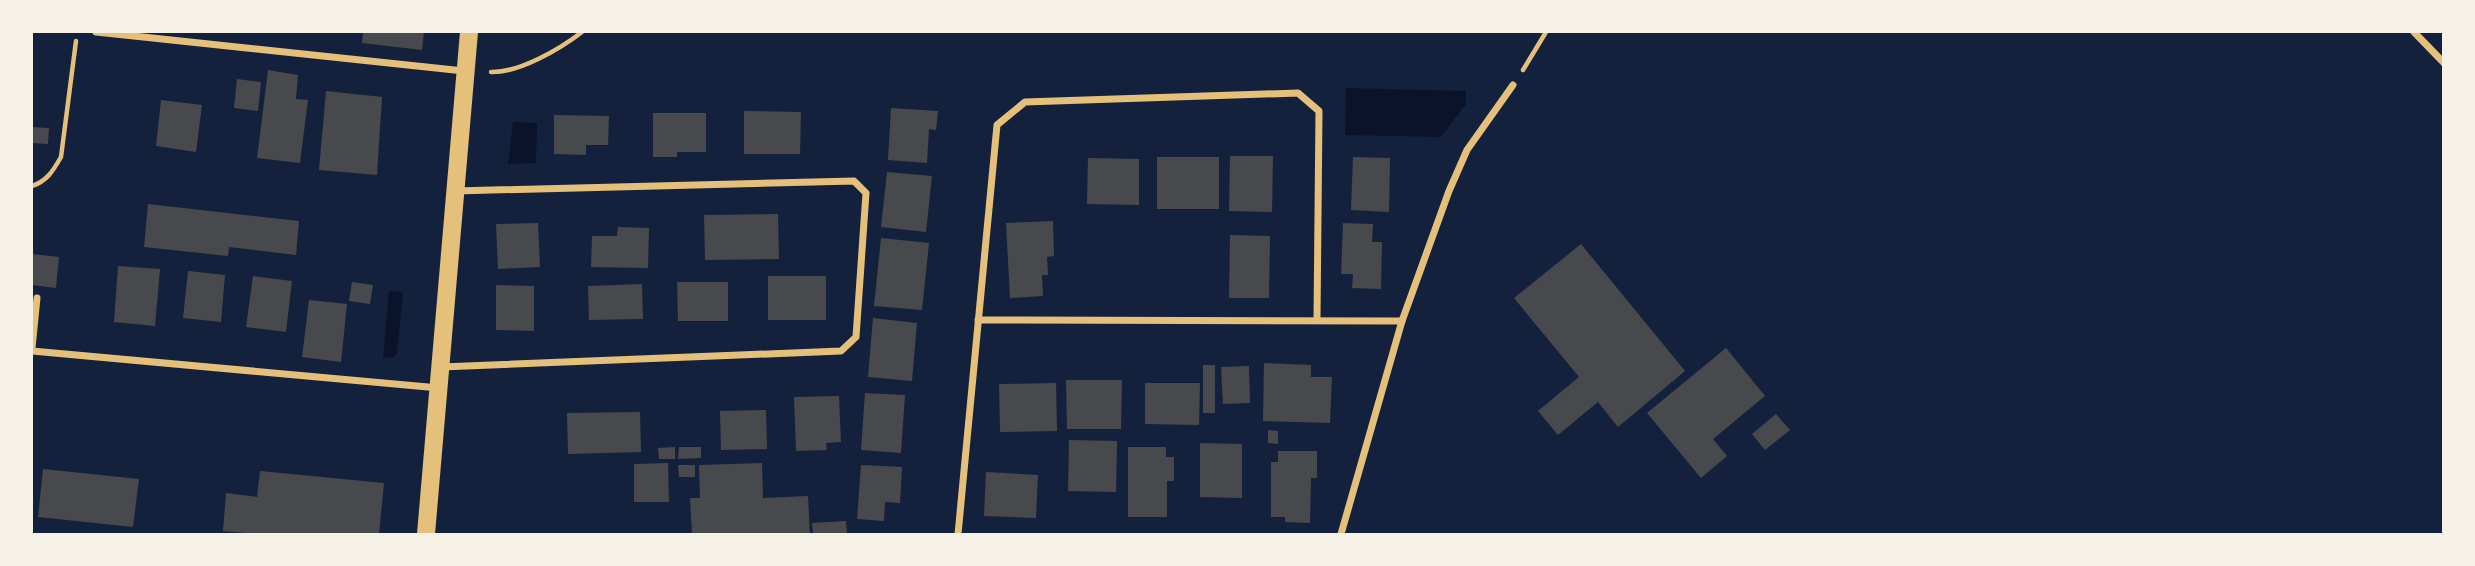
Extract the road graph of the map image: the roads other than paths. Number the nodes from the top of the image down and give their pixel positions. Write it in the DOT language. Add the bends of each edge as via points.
graph roads {
  1 [pos="96,32"];
  2 [pos="469,32"];
  3 [pos="2414,32"];
  4 [pos="2444,63"];
  5 [pos="466,71"];
  6 [pos="1513,85"];
  7 [pos="455,191"];
  8 [pos="37,298"];
  9 [pos="1317,319"];
  10 [pos="978,320"];
  11 [pos="1402,321"];
  12 [pos="32,349"];
  13 [pos="440,367"];
  14 [pos="439,388"];
  15 [pos="426,534"];
  16 [pos="958,534"];
  17 [pos="1341,534"];
  1 -- 5 [label="street"];
  2 -- 5 [label="main road"];
  3 -- 4 [label="street"];
  5 -- 7 [label="main road"];
  6 -- 11 [label="street" via="1467,150"];
  7 -- 13 [label="main road"];
  7 -- 13 [label="street" via="853,181 866,193 856,337 841,351"];
  8 -- 12 [label="street"];
  9 -- 10 [label="street"];
  9 -- 10 [label="street" via="1320,111 1298,93 1025,102 997,125"];
  9 -- 11 [label="street"];
  10 -- 16 [label="street"];
  11 -- 17 [label="street"];
  12 -- 14 [label="street"];
  13 -- 14 [label="main road"];
  14 -- 15 [label="main road"];
}
